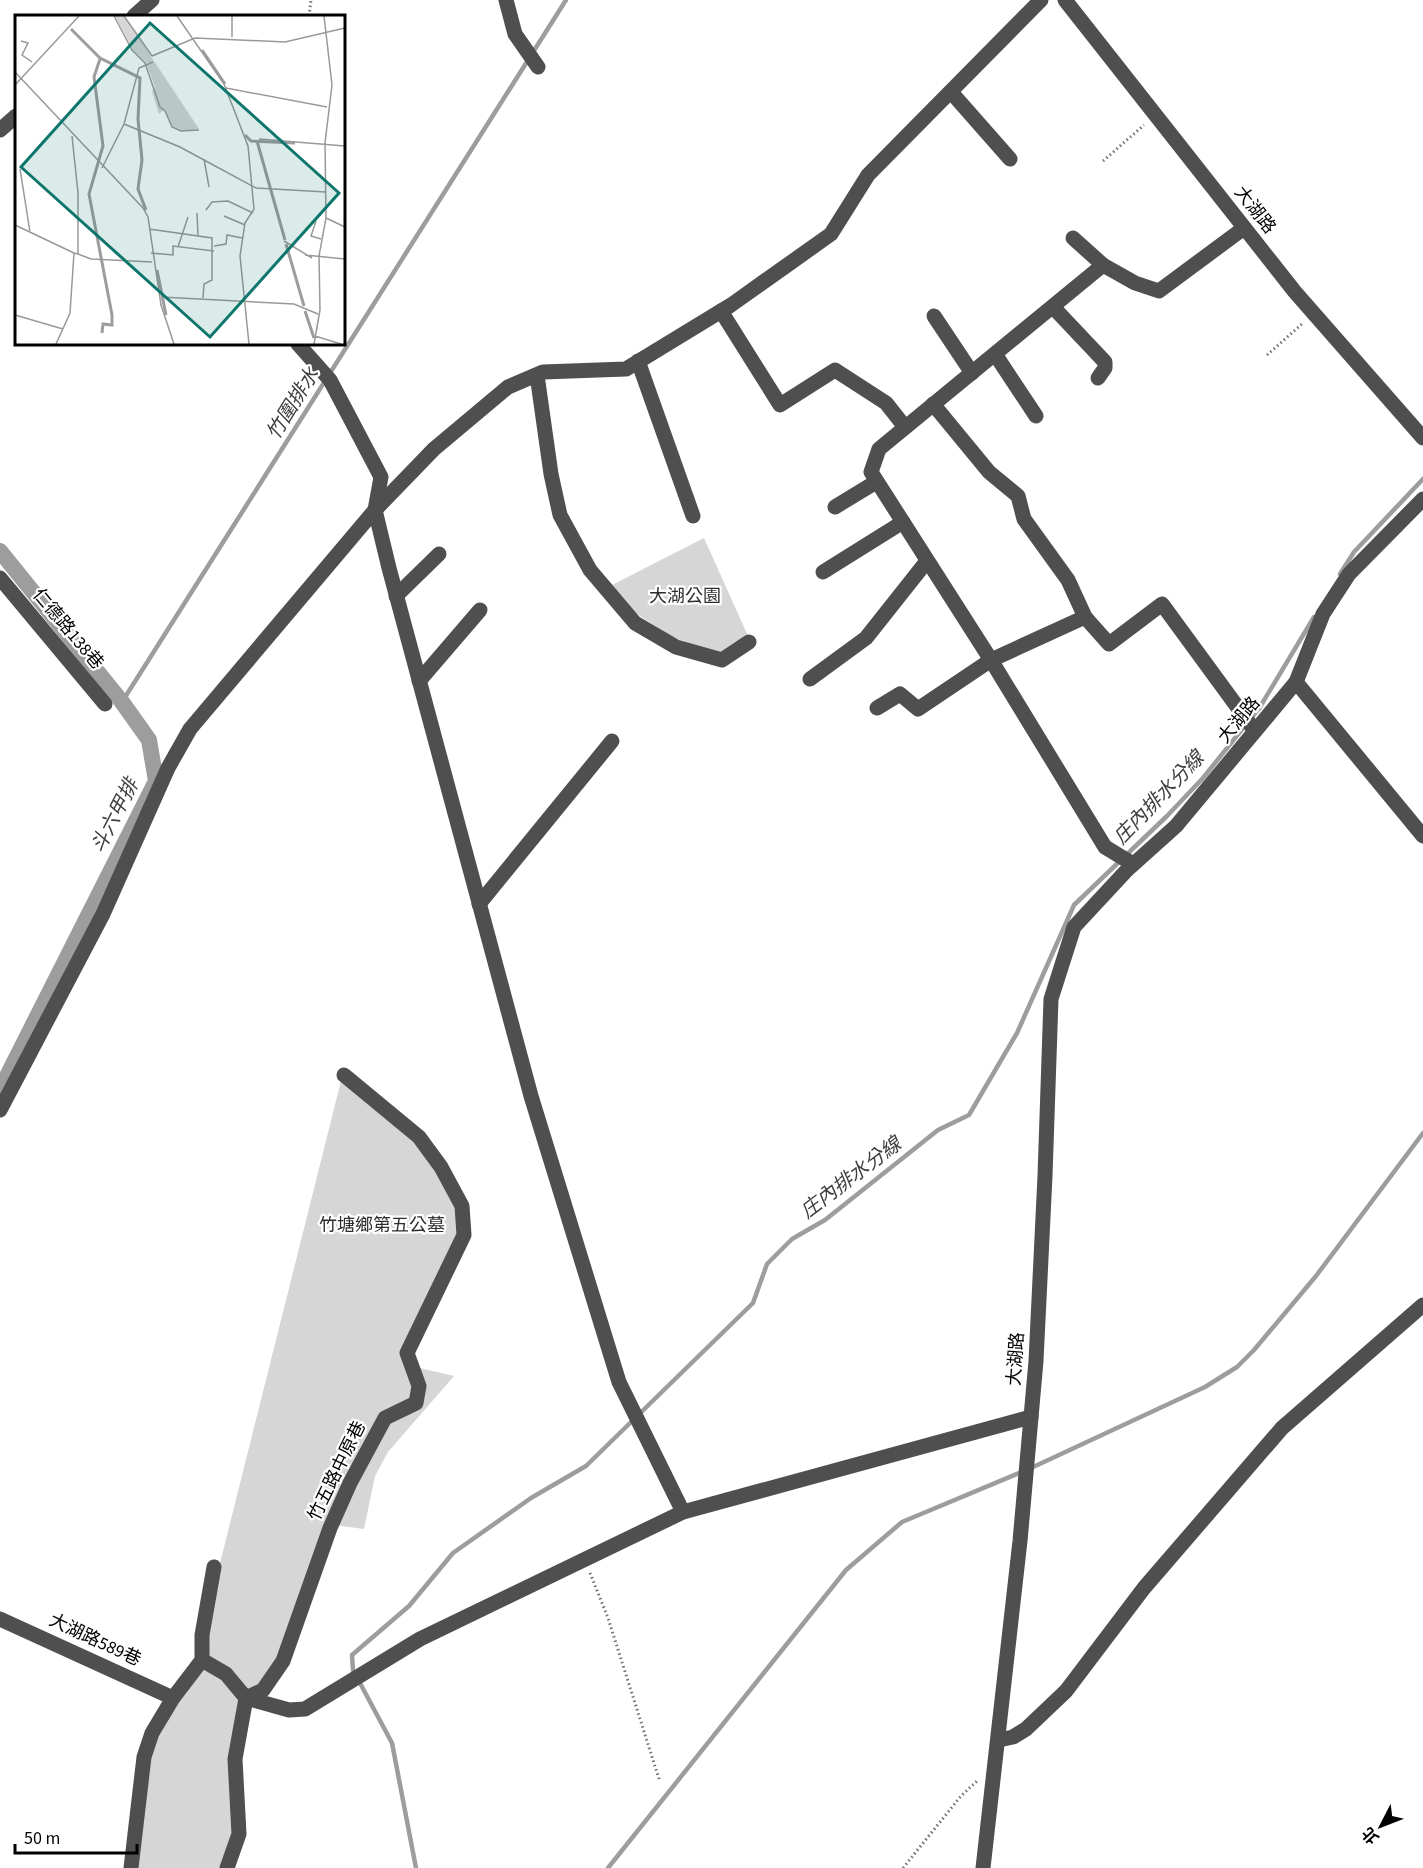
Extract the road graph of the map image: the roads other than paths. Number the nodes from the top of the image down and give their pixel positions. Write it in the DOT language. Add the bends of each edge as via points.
graph roads {
  1 [pos="152,0"];
  2 [pos="506,0"];
  3 [pos="1041,0"];
  4 [pos="1065,0"];
  5 [pos="135,15"];
  6 [pos="538,67"];
  7 [pos="951,92"];
  8 [pos="15,117"];
  9 [pos="0,130"];
  10 [pos="1010,159"];
  11 [pos="1244,228"];
  12 [pos="1073,238"];
  13 [pos="1103,265"];
  14 [pos="1053,307"];
  15 [pos="721,311"];
  16 [pos="934,316"];
  17 [pos="299,345"];
  18 [pos="995,354"];
  19 [pos="638,361"];
  20 [pos="972,373"];
  21 [pos="537,375"];
  22 [pos="1098,378"];
  23 [pos="933,404"];
  24 [pos="1036,416"];
  25 [pos="905,427"];
  26 [pos="1423,438"];
  27 [pos="876,482"];
  28 [pos="1423,499"];
  29 [pos="835,507"];
  30 [pos="375,510"];
  31 [pos="693,516"];
  32 [pos="903,522"];
  33 [pos="439,554"];
  34 [pos="927,561"];
  35 [pos="823,572"];
  36 [pos="0,578"];
  37 [pos="396,596"];
  38 [pos="480,610"];
  39 [pos="1085,617"];
  40 [pos="750,642"];
  41 [pos="991,660"];
  42 [pos="810,679"];
  43 [pos="419,681"];
  44 [pos="1296,682"];
  45 [pos="105,704"];
  46 [pos="878,708"];
  47 [pos="1255,731"];
  48 [pos="612,741"];
  49 [pos="1423,836"];
  50 [pos="1133,864"];
  51 [pos="479,904"];
  52 [pos="344,1075"];
  53 [pos="0,1110"];
  54 [pos="1423,1305"];
  55 [pos="1031,1417"];
  56 [pos="683,1512"];
  57 [pos="214,1567"];
  58 [pos="0,1619"];
  59 [pos="202,1660"];
  60 [pos="173,1698"];
  61 [pos="246,1698"];
  62 [pos="999,1740"];
  63 [pos="131,1868"];
  64 [pos="227,1868"];
  65 [pos="983,1868"];
  1 -- 5 [label="street"];
  2 -- 6 [label="street" via="515,34"];
  3 -- 7 [label="street"];
  4 -- 11 [label="street, 大湖路"];
  7 -- 10 [label="street"];
  7 -- 15 [label="street" via="868,175 831,234"];
  8 -- 9 [label="street"];
  11 -- 13 [label="street" via="1159,291"];
  11 -- 26 [label="street, 大湖路"];
  12 -- 13 [label="street"];
  13 -- 14 [label="street"];
  14 -- 18 [label="street"];
  14 -- 22 [label="street" via="1105,362"];
  15 -- 19 [label="street"];
  15 -- 25 [label="street" via="780,405 836,370 886,403"];
  16 -- 20 [label="street"];
  17 -- 30 [label="street" via="330,380 381,477"];
  18 -- 20 [label="street"];
  18 -- 24 [label="street"];
  19 -- 21 [label="street" via="626,369"];
  19 -- 31 [label="street"];
  20 -- 23 [label="street"];
  21 -- 30 [label="street" via="508,387 434,449"];
  21 -- 40 [label="street" via="560,515 590,570 635,623 676,647 722,660"];
  23 -- 25 [label="street"];
  23 -- 39 [label="street" via="988,472 1018,496 1024,519 1068,580"];
  25 -- 27 [label="street" via="879,449 871,472"];
  27 -- 29 [label="street"];
  27 -- 32 [label="street"];
  28 -- 44 [label="street, 大湖路" via="1349,574 1323,614"];
  30 -- 37 [label="street"];
  30 -- 53 [label="street" via="190,729 168,768 103,914"];
  32 -- 34 [label="street"];
  32 -- 35 [label="street"];
  33 -- 37 [label="street"];
  34 -- 41 [label="street"];
  34 -- 42 [label="street" via="866,638"];
  36 -- 45 [label="street, 仁德路138巷"];
  37 -- 43 [label="street"];
  38 -- 43 [label="street"];
  39 -- 41 [label="street"];
  39 -- 47 [label="street" via="1109,644 1162,604"];
  41 -- 46 [label="street" via="918,709 900,694"];
  41 -- 50 [label="street" via="1106,847"];
  43 -- 51 [label="street"];
  44 -- 47 [label="street, 大湖路"];
  44 -- 49 [label="street"];
  47 -- 50 [label="street, 大湖路" via="1176,826"];
  48 -- 51 [label="street"];
  50 -- 55 [label="street, 大湖路" via="1074,927 1051,999"];
  51 -- 56 [label="street" via="531,1096 619,1382"];
  52 -- 61 [label="street, 竹五路中原巷" via="418,1137 441,1167 462,1206 464,1235 407,1353 418,1386 416,1403 385,1418 330,1528 283,1660 263,1690"];
  54 -- 62 [label="street" via="1282,1428 1144,1588 1066,1691 1026,1729"];
  55 -- 56 [label="street"];
  55 -- 62 [label="street, 大湖路"];
  56 -- 61 [label="street" via="420,1639 305,1709 289,1710"];
  57 -- 59 [label="street" via="202,1635"];
  58 -- 60 [label="street, 大湖路589巷"];
  59 -- 60 [label="street"];
  59 -- 61 [label="street" via="226,1674"];
  60 -- 63 [label="street" via="152,1733 144,1757"];
  61 -- 64 [label="street" via="235,1759 239,1834"];
  62 -- 65 [label="street, 大湖路"];
}
